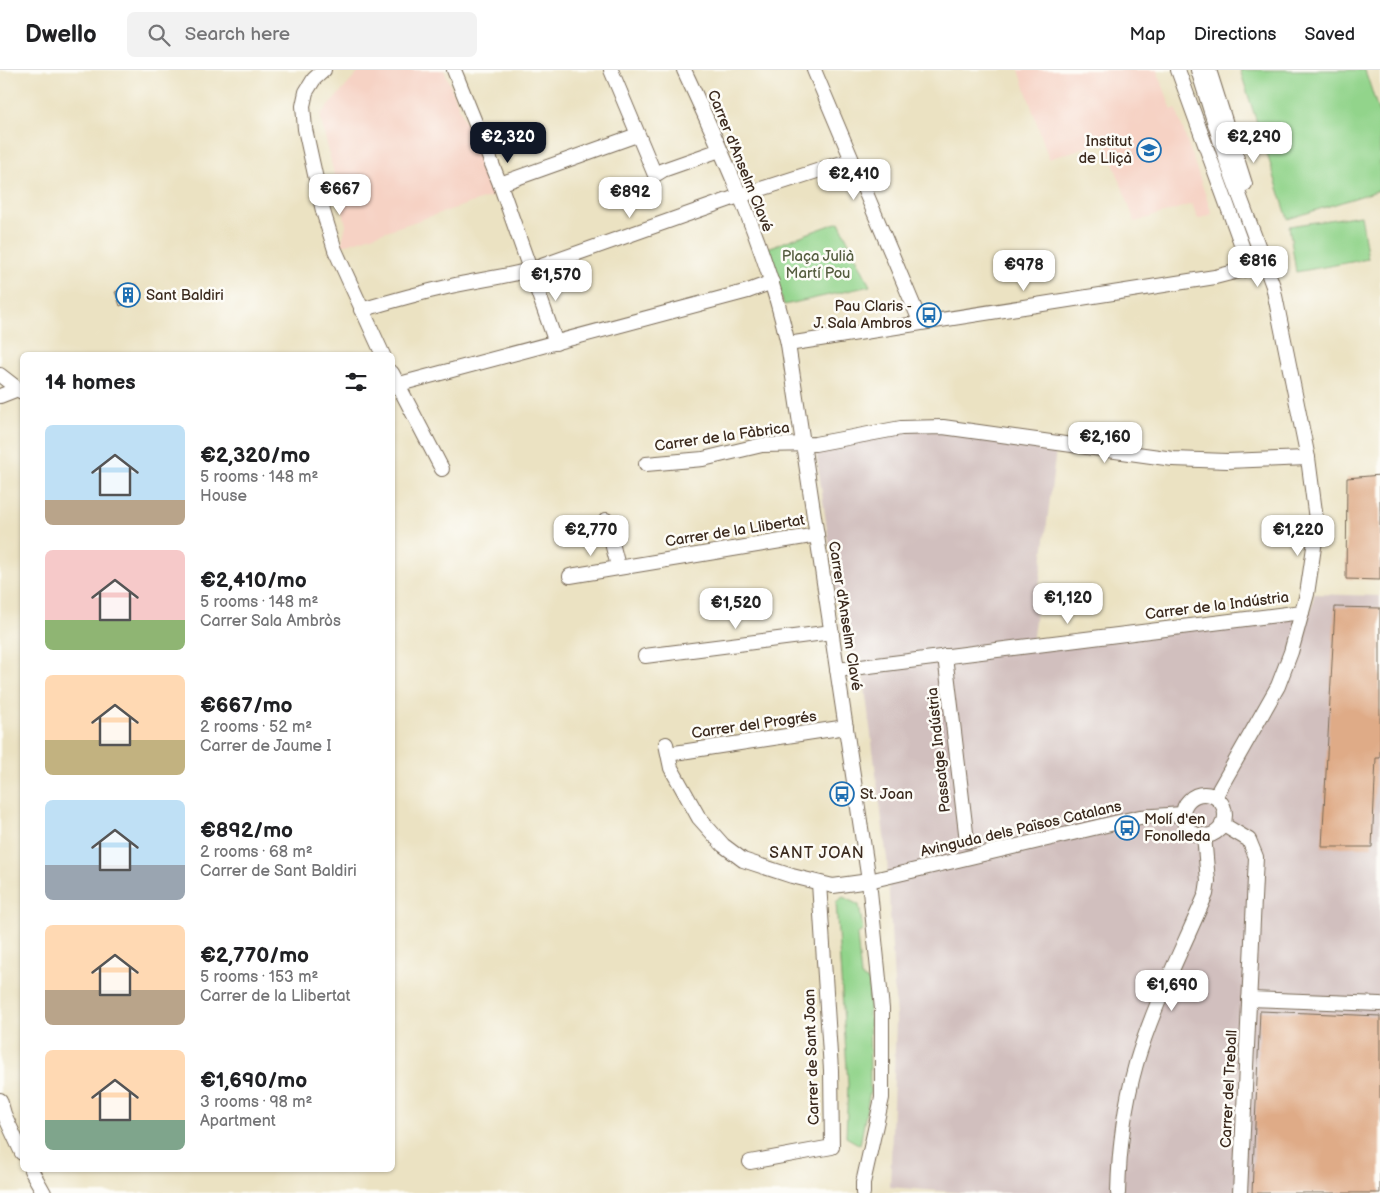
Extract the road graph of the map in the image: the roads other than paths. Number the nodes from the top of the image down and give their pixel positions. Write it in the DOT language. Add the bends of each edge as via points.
graph roads {
  1 [pos="324,70"];
  2 [pos="454,70"];
  3 [pos="611,70"];
  4 [pos="684,70"];
  5 [pos="814,70"];
  6 [pos="1178,70"];
  7 [pos="1198,70"];
  8 [pos="1208,70"];
  9 [pos="637,135"];
  10 [pos="720,150"];
  11 [pos="851,160"];
  12 [pos="500,184"];
  13 [pos="739,196"];
  14 [pos="1266,264"];
  15 [pos="1250,268"];
  16 [pos="530,270"];
  17 [pos="772,282"];
  18 [pos="361,310"];
  19 [pos="920,321"];
  20 [pos="556,343"];
  21 [pos="788,344"];
  22 [pos="382,352"];
  23 [pos="0,375"];
  24 [pos="395,381"];
  25 [pos="395,383"];
  26 [pos="20,390"];
  27 [pos="0,396"];
  28 [pos="802,442"];
  29 [pos="1308,458"];
  30 [pos="646,464"];
  31 [pos="442,469"];
  32 [pos="606,520"];
  33 [pos="817,535"];
  34 [pos="618,566"];
  35 [pos="570,576"];
  36 [pos="1302,612"];
  37 [pos="832,632"];
  38 [pos="644,656"];
  39 [pos="945,656"];
  40 [pos="837,670"];
  41 [pos="846,727"];
  42 [pos="667,749"];
  43 [pos="1215,797"];
  44 [pos="1182,814"];
  45 [pos="1222,824"];
  46 [pos="1204,836"];
  47 [pos="967,841"];
  48 [pos="869,881"];
  49 [pos="819,883"];
  50 [pos="1249,999"];
  51 [pos="1380,1004"];
  52 [pos="0,1100"];
  53 [pos="20,1149"];
  54 [pos="750,1162"];
  55 [pos="32,1172"];
  56 [pos="863,1188"];
  57 [pos="44,1193"];
  58 [pos="1118,1193"];
  59 [pos="1240,1193"];
  1 -- 18 [label="street" via="306,92 302,106 305,129 335,250"];
  2 -- 12 [label="street"];
  3 -- 9 [label="street"];
  4 -- 10 [label="street, Carrer d'Anselm Clavé"];
  5 -- 11 [label="street"];
  6 -- 15 [label="street"];
  7 -- 14 [label="street" via="1227,162"];
  8 -- 14 [label="street" via="1266,248"];
  9 -- 10 [label="street" via="655,175"];
  9 -- 12 [label="street"];
  10 -- 13 [label="street, Carrer d'Anselm Clavé"];
  11 -- 13 [label="street"];
  11 -- 19 [label="street"];
  12 -- 16 [label="street"];
  13 -- 16 [label="street"];
  13 -- 17 [label="street, Carrer d'Anselm Clavé"];
  14 -- 15 [label="street"];
  14 -- 29 [label="street"];
  15 -- 19 [label="street"];
  16 -- 18 [label="street" via="402,297"];
  16 -- 20 [label="street"];
  17 -- 20 [label="street"];
  17 -- 21 [label="street, Carrer d'Anselm Clavé"];
  18 -- 22 [label="street"];
  19 -- 21 [label="street"];
  20 -- 24 [label="street"];
  21 -- 28 [label="street, Carrer d'Anselm Clavé"];
  23 -- 26 [label="street"];
  25 -- 31 [label="street"];
  26 -- 27 [label="street"];
  28 -- 29 [label="street, Carrer de la Fàbrica" via="816,444 922,426 1173,460"];
  28 -- 30 [label="street, Carrer de la Fàbrica" via="762,444 703,459"];
  28 -- 33 [label="street, Carrer d'Anselm Clavé"];
  29 -- 36 [label="street" via="1317,527"];
  32 -- 34 [label="street"];
  33 -- 34 [label="street, Carrer de la Llibertat"];
  33 -- 37 [label="street, Carrer d'Anselm Clavé"];
  34 -- 35 [label="street, Carrer de la Llibertat"];
  36 -- 39 [label="street, Carrer de la Indústria"];
  36 -- 43 [label="street" via="1278,686"];
  37 -- 38 [label="street"];
  37 -- 40 [label="street, Carrer d'Anselm Clavé"];
  39 -- 40 [label="street, Carrer de la Indústria"];
  39 -- 47 [label="street, Passatge Indústria"];
  40 -- 41 [label="street, Carrer d'Anselm Clavé"];
  41 -- 42 [label="street, Carrer del Progrés"];
  41 -- 48 [label="street, Carrer d'Anselm Clavé"];
  42 -- 49 [label="street, Avinguda dels Països Catalans" via="671,768 699,818 722,845 743,860"];
  43 -- 44 [label="street" via="1194,796"];
  43 -- 45 [label="street" via="1224,810"];
  44 -- 46 [label="street" via="1188,828"];
  44 -- 48 [label="street, Avinguda dels Països Catalans" via="1140,818"];
  45 -- 46 [label="street" via="1218,830"];
  45 -- 50 [label="street, Carrer del Treball" via="1249,840 1256,857"];
  46 -- 58 [label="street" via="1206,894 1136,1064 1124,1116"];
  48 -- 49 [label="street, Avinguda dels Països Catalans" via="833,886"];
  48 -- 56 [label="street, Carrer d'Anselm Clavé" via="882,1009 882,1098"];
  49 -- 54 [label="street, Carrer de Sant Joan" via="831,1070 832,1147"];
  50 -- 51 [label="street"];
  50 -- 59 [label="street, Carrer del Treball"];
  52 -- 53 [label="street"];
  55 -- 57 [label="street"];
}
